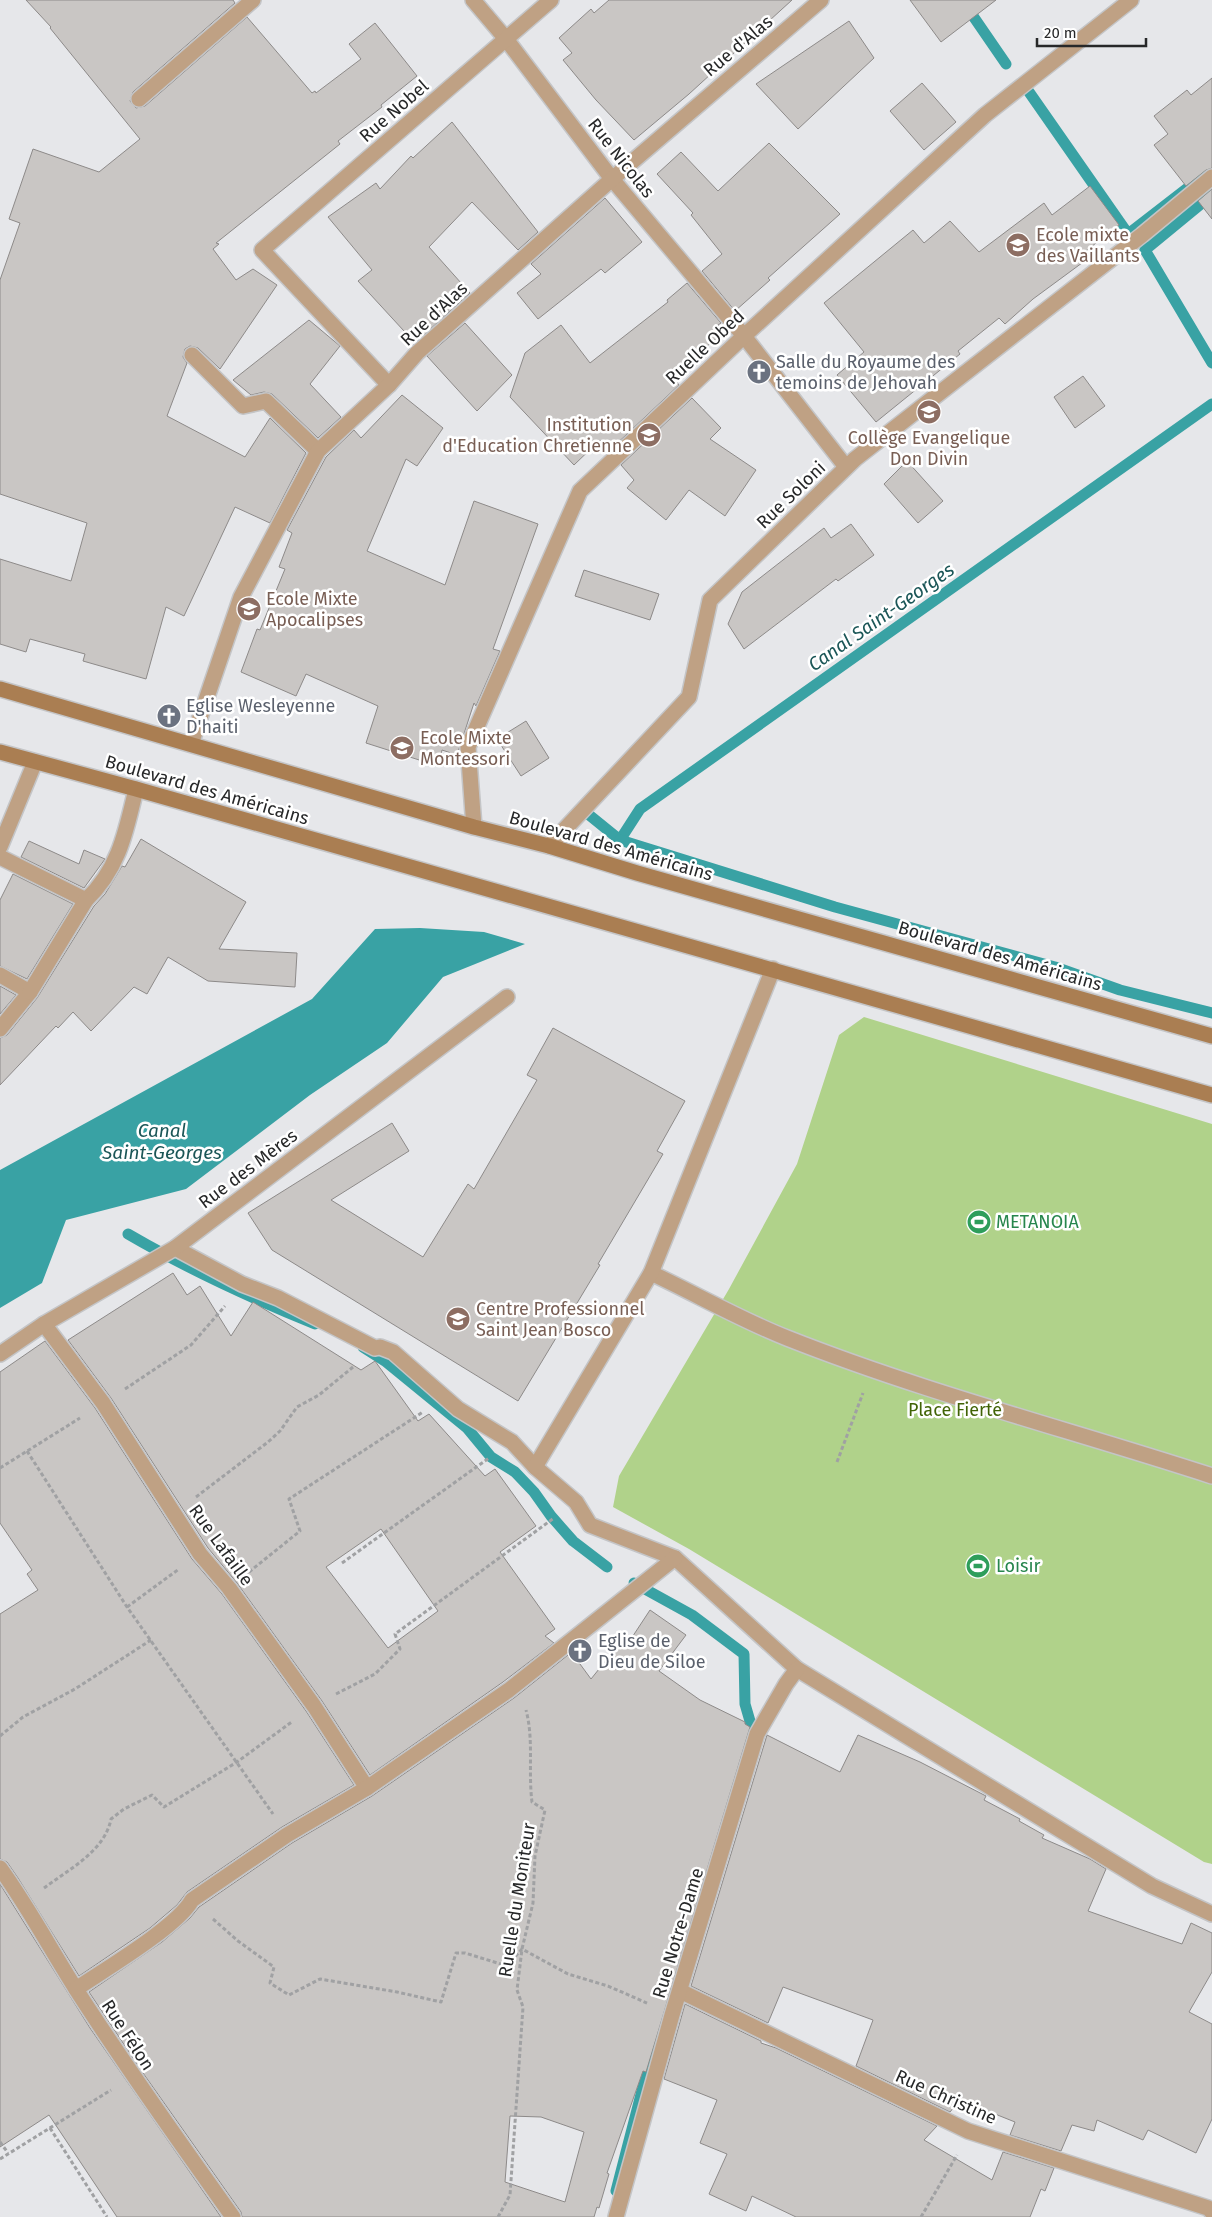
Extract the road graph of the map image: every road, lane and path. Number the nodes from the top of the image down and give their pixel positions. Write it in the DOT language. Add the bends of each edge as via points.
graph roads {
  1 [pos="253,0"];
  2 [pos="474,0"];
  3 [pos="551,0"];
  4 [pos="821,0"];
  5 [pos="1130,0"];
  6 [pos="506,39"];
  7 [pos="139,99"];
  8 [pos="1212,177"];
  9 [pos="612,179"];
  10 [pos="744,336"];
  11 [pos="192,355"];
  12 [pos="389,385"];
  13 [pos="318,452"];
  14 [pos="846,467"];
  15 [pos="0,689"];
  16 [pos="191,744"];
  17 [pos="0,752"];
  18 [pos="34,762"];
  19 [pos="136,789"];
  20 [pos="474,827"];
  21 [pos="548,846"];
  22 [pos="0,847"];
  23 [pos="0,857"];
  24 [pos="86,900"];
  25 [pos="773,969"];
  26 [pos="0,975"];
  27 [pos="30,992"];
  28 [pos="507,997"];
  29 [pos="0,1029"];
  30 [pos="1212,1036"];
  31 [pos="1212,1095"];
  32 [pos="176,1248"];
  33 [pos="651,1273"];
  34 [pos="242,1284"];
  35 [pos="44,1324"];
  36 [pos="375,1348"];
  37 [pos="0,1354"];
  38 [pos="873,1369"];
  39 [pos="446,1398"];
  40 [pos="103,1403"];
  41 [pos="512,1442"];
  42 [pos="27,1451"];
  43 [pos="836,1462"];
  44 [pos="535,1467"];
  45 [pos="0,1468"];
  46 [pos="1212,1476"];
  47 [pos="576,1502"];
  48 [pos="176,1513"];
  49 [pos="200,1554"];
  50 [pos="676,1558"];
  51 [pos="342,1563"];
  52 [pos="229,1588"];
  53 [pos="128,1607"];
  54 [pos="152,1640"];
  55 [pos="797,1669"];
  56 [pos="509,1690"];
  57 [pos="314,1706"];
  58 [pos="0,1736"];
  59 [pos="237,1762"];
  60 [pos="367,1788"];
  61 [pos="288,1835"];
  62 [pos="0,1868"];
  63 [pos="192,1900"];
  64 [pos="25,1902"];
  65 [pos="1212,1914"];
  66 [pos="522,1949"];
  67 [pos="76,1989"];
  68 [pos="680,1992"];
  69 [pos="672,2015"];
  70 [pos="132,2076"];
  71 [pos="50,2128"];
  72 [pos="968,2131"];
  73 [pos="0,2142"];
  74 [pos="8,2153"];
  75 [pos="0,2159"];
  76 [pos="1210,2210"];
  77 [pos="107,2217"];
  78 [pos="233,2217"];
  79 [pos="498,2217"];
  80 [pos="616,2217"];
  81 [pos="920,2217"];
  1 -- 7 [label="street"];
  2 -- 6 [label="street, Rue Nicolas"];
  3 -- 6 [label="street, Rue Nobel"];
  4 -- 9 [label="street, Rue d'Alas"];
  5 -- 10 [label="street, Ruelle Obed" via="985,115"];
  6 -- 9 [label="street, Rue Nicolas"];
  6 -- 12 [label="street, Rue Nobel" via="262,250"];
  8 -- 14 [label="street, Rue Soloni"];
  9 -- 10 [label="street, Rue Nicolas"];
  9 -- 12 [label="street, Rue d'Alas" via="417,353"];
  10 -- 14 [label="street, Rue Nicolas"];
  10 -- 20 [label="street, Ruelle Obed" via="580,491 468,747"];
  11 -- 13 [label="street" via="243,406 266,401"];
  12 -- 13 [label="street, Rue d'Alas"];
  13 -- 16 [label="street, Rue d'Alas" via="241,597"];
  14 -- 21 [label="street, Rue Soloni" via="710,600 689,696"];
  15 -- 16 [label="main road, Boulevard des Américains"];
  16 -- 20 [label="main road, Boulevard des Américains"];
  17 -- 18 [label="main road, Boulevard des Américains"];
  18 -- 19 [label="main road, Boulevard des Américains"];
  18 -- 22 [label="street"];
  19 -- 24 [label="street" via="122,847 99,888"];
  19 -- 25 [label="main road, Boulevard des Américains"];
  20 -- 21 [label="main road, Boulevard des Américains"];
  21 -- 30 [label="main road, Boulevard des Américains"];
  23 -- 24 [label="street"];
  24 -- 27 [label="street"];
  25 -- 31 [label="main road, Boulevard des Américains"];
  25 -- 33 [label="street"];
  26 -- 27 [label="street"];
  27 -- 29 [label="street"];
  28 -- 32 [label="street, Rue des Mères"];
  32 -- 34 [label="street"];
  32 -- 35 [label="street, Rue des Mères"];
  33 -- 38 [label="street" via="786,1338"];
  33 -- 44 [label="street"];
  34 -- 36 [label="street" via="278,1298"];
  34 -- 40 [label="path" via="191,1345"];
  35 -- 37 [label="street, Rue des Mères"];
  35 -- 40 [label="street, Rue Lafaille"];
  36 -- 39 [label="street" via="393,1352"];
  36 -- 48 [label="path" via="319,1395 297,1407 268,1442"];
  38 -- 43 [label="path"];
  38 -- 46 [label="street"];
  39 -- 41 [label="street"];
  39 -- 52 [label="path" via="289,1499 300,1530"];
  40 -- 42 [label="path"];
  40 -- 48 [label="street, Rue Lafaille"];
  41 -- 44 [label="street"];
  41 -- 51 [label="path"];
  42 -- 45 [label="path"];
  42 -- 53 [label="path"];
  44 -- 47 [label="street"];
  47 -- 50 [label="street" via="590,1524"];
  47 -- 57 [label="path" via="396,1634 400,1649 375,1674"];
  48 -- 49 [label="street, Rue Lafaille"];
  49 -- 52 [label="street, Rue Lafaille"];
  49 -- 53 [label="path"];
  50 -- 55 [label="street"];
  50 -- 56 [label="street"];
  52 -- 57 [label="street, Rue Lafaille"];
  53 -- 54 [label="path"];
  54 -- 58 [label="path" via="75,1689 23,1717"];
  54 -- 59 [label="path"];
  55 -- 65 [label="street" via="1152,1886"];
  55 -- 68 [label="street, Rue Notre-Dame" via="757,1734"];
  56 -- 60 [label="street"];
  56 -- 66 [label="path, Ruelle du Moniteur" via="524,1700 531,1728 532,1802 546,1810 535,1856 533,1903"];
  57 -- 59 [label="path"];
  57 -- 60 [label="street, Rue Lafaille"];
  59 -- 61 [label="path"];
  59 -- 64 [label="path" via="164,1807 152,1795 124,1810 111,1819 109,1833 92,1852"];
  60 -- 61 [label="street"];
  61 -- 63 [label="street"];
  62 -- 64 [label="street, Rue Félon"];
  63 -- 66 [label="path" via="238,1941 274,1967 270,1983 289,1995 320,1979 441,2002 456,1953 504,1965"];
  63 -- 67 [label="street" via="187,1909 159,1932"];
  64 -- 67 [label="street, Rue Félon"];
  66 -- 69 [label="path" via="568,1974 608,1986"];
  66 -- 79 [label="path, Ruelle du Moniteur" via="517,1990 523,2007 510,2195"];
  67 -- 70 [label="street, Rue Félon"];
  68 -- 69 [label="street, Rue Notre-Dame"];
  68 -- 72 [label="street, Rue Christine"];
  69 -- 80 [label="street, Rue Notre-Dame"];
  70 -- 71 [label="path"];
  70 -- 78 [label="street, Rue Félon"];
  71 -- 74 [label="path"];
  71 -- 77 [label="path"];
  72 -- 76 [label="street, Rue Christine"];
  72 -- 81 [label="path"];
  73 -- 74 [label="path"];
  74 -- 75 [label="path"];
}
